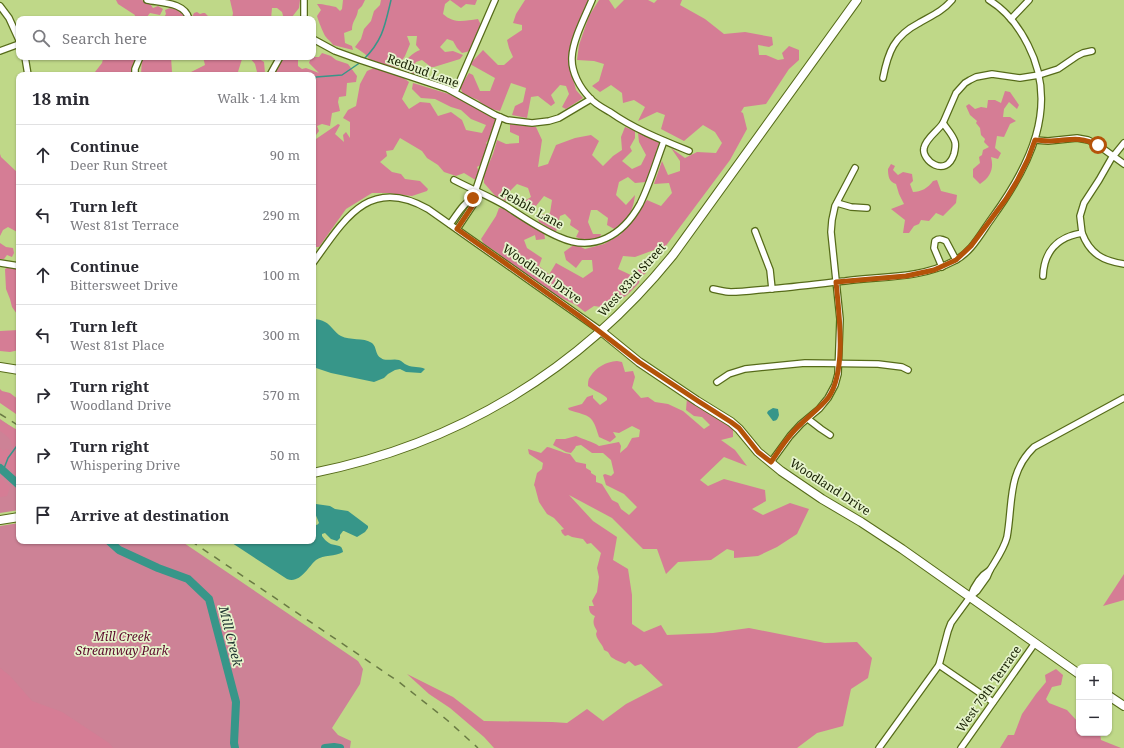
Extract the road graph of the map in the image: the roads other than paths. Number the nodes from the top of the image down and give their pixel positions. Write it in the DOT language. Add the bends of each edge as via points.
graph roads {
  1 [pos="147,0"];
  2 [pos="304,0"];
  3 [pos="495,0"];
  4 [pos="592,0"];
  5 [pos="858,0"];
  6 [pos="952,0"];
  7 [pos="989,0"];
  8 [pos="1029,0"];
  9 [pos="0,6"];
  10 [pos="188,16"];
  11 [pos="304,16"];
  12 [pos="1011,19"];
  13 [pos="16,34"];
  14 [pos="316,41"];
  15 [pos="16,45"];
  16 [pos="0,51"];
  17 [pos="1092,51"];
  18 [pos="26,60"];
  19 [pos="139,60"];
  20 [pos="278,60"];
  21 [pos="28,72"];
  22 [pos="135,72"];
  23 [pos="272,72"];
  24 [pos="1039,75"];
  25 [pos="883,78"];
  26 [pos="455,92"];
  27 [pos="591,99"];
  28 [pos="500,117"];
  29 [pos="943,123"];
  30 [pos="1035,140"];
  31 [pos="664,141"];
  32 [pos="1124,143"];
  33 [pos="689,151"];
  34 [pos="1114,156"];
  35 [pos="1124,164"];
  36 [pos="855,168"];
  37 [pos="454,180"];
  38 [pos="476,191"];
  39 [pos="473,198"];
  40 [pos="837,203"];
  41 [pos="867,208"];
  42 [pos="450,224"];
  43 [pos="457,229"];
  44 [pos="755,231"];
  45 [pos="1082,233"];
  46 [pos="316,259"];
  47 [pos="956,260"];
  48 [pos="0,263"];
  49 [pos="1124,264"];
  50 [pos="16,266"];
  51 [pos="942,267"];
  52 [pos="1043,276"];
  53 [pos="836,282"];
  54 [pos="713,289"];
  55 [pos="772,289"];
  56 [pos="601,331"];
  57 [pos="839,363"];
  58 [pos="0,367"];
  59 [pos="16,370"];
  60 [pos="908,370"];
  61 [pos="717,382"];
  62 [pos="1124,398"];
  63 [pos="808,419"];
  64 [pos="830,435"];
  65 [pos="771,462"];
  66 [pos="316,472"];
  67 [pos="16,517"];
  68 [pos="0,520"];
  69 [pos="970,597"];
  70 [pos="1035,643"];
  71 [pos="939,665"];
  72 [pos="1076,672"];
  73 [pos="1112,698"];
  74 [pos="993,702"];
  75 [pos="1124,706"];
  76 [pos="879,748"];
  77 [pos="961,748"];
  1 -- 10 [label="street" via="181,8"];
  2 -- 11 [label="street"];
  3 -- 26 [label="street"];
  4 -- 27 [label="street" via="575,43 572,59 577,78"];
  5 -- 56 [label="main road, West 83rd Street" via="673,255 643,290"];
  6 -- 25 [label="street" via="937,13 908,29 896,41 889,52"];
  7 -- 12 [label="street"];
  8 -- 12 [label="street"];
  9 -- 13 [label="street"];
  12 -- 24 [label="street" via="1030,48"];
  14 -- 26 [label="street, Redbud Lane" via="362,61"];
  15 -- 16 [label="street"];
  17 -- 24 [label="street" via="1077,56 1058,69"];
  18 -- 21 [label="street"];
  19 -- 22 [label="street"];
  20 -- 23 [label="street"];
  24 -- 29 [label="street" via="1020,78 992,74 970,80 956,93"];
  24 -- 30 [label="street" via="1042,107"];
  26 -- 28 [label="street, Redbud Lane"];
  27 -- 28 [label="street, Redbud Lane" via="559,118 540,123 525,123"];
  27 -- 31 [label="street" via="628,124"];
  28 -- 38 [label="street"];
  29 -- 29 [label="street" via="929,139 924,153 930,161 944,167 951,161 955,144"];
  30 -- 34 [label="street" via="1088,140"];
  30 -- 47 [label="street" via="1020,176 1006,199 971,246"];
  31 -- 33 [label="street"];
  31 -- 38 [label="street, Pebble Lane" via="644,196 634,213 618,231 598,242 586,243 560,238"];
  32 -- 34 [label="street"];
  34 -- 35 [label="street"];
  34 -- 45 [label="street" via="1082,207"];
  36 -- 40 [label="street"];
  37 -- 38 [label="street, Pebble Lane"];
  38 -- 39 [label="street"];
  39 -- 42 [label="street" via="463,206"];
  39 -- 43 [label="street" via="473,205"];
  40 -- 41 [label="street"];
  40 -- 53 [label="street" via="831,232"];
  42 -- 43 [label="street, Woodland Drive"];
  42 -- 46 [label="street, Woodland Drive" via="424,206 409,200 391,197 373,200 348,216"];
  43 -- 56 [label="street, Woodland Drive"];
  44 -- 55 [label="street" via="770,270"];
  45 -- 49 [label="street" via="1088,246 1097,255 1108,261"];
  45 -- 52 [label="street" via="1067,237 1054,246 1046,259"];
  47 -- 51 [label="street"];
  47 -- 51 [label="street" via="946,241 938,239 934,248"];
  48 -- 50 [label="street"];
  51 -- 53 [label="street" via="906,276"];
  53 -- 55 [label="street"];
  53 -- 57 [label="street" via="840,319"];
  54 -- 55 [label="street" via="730,292"];
  56 -- 65 [label="main road, Woodland Drive" via="639,362 739,428 758,452"];
  56 -- 66 [label="main road, West 83rd Street" via="542,378 463,424 386,455"];
  57 -- 60 [label="street" via="878,364"];
  57 -- 61 [label="street" via="804,363 745,369 729,374"];
  57 -- 63 [label="street" via="832,391"];
  58 -- 59 [label="main road"];
  62 -- 69 [label="street" via="1034,447 1028,453 1014,481 1006,538 1000,553 978,591"];
  63 -- 64 [label="street"];
  63 -- 65 [label="street" via="790,436"];
  65 -- 69 [label="main road, Woodland Drive"];
  67 -- 68 [label="main road"];
  69 -- 70 [label="main road, Woodland Drive"];
  69 -- 71 [label="street" via="950,627"];
  70 -- 72 [label="main road, Woodland Drive"];
  70 -- 74 [label="street, West 79th Terrace"];
  71 -- 74 [label="street"];
  71 -- 76 [label="street"];
  73 -- 75 [label="main road"];
  74 -- 77 [label="street, West 79th Terrace"];
}
